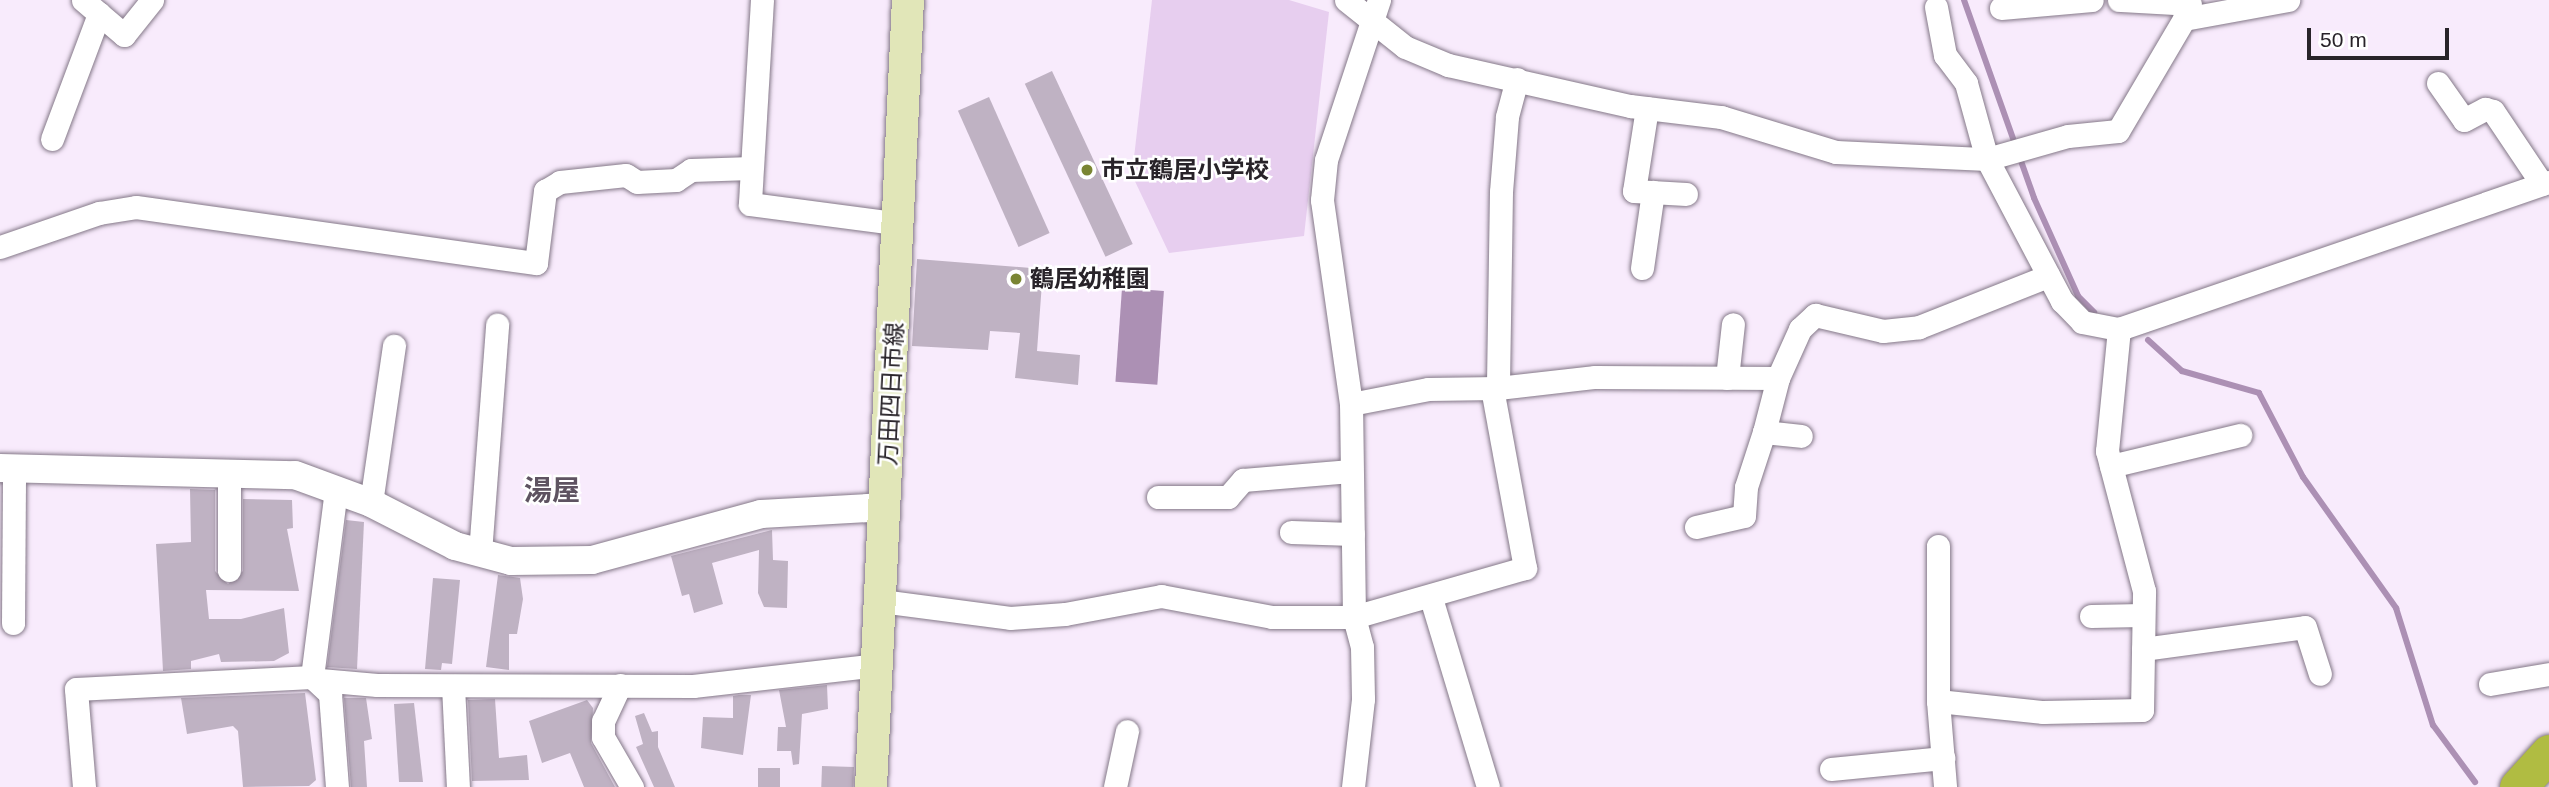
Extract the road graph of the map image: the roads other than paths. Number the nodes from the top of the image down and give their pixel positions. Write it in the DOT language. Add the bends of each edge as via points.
graph roads {
  1 [pos="152,0"];
  2 [pos="762,0"];
  3 [pos="908,0"];
  4 [pos="1346,0"];
  5 [pos="2092,0"];
  6 [pos="2119,0"];
  7 [pos="2288,0"];
  8 [pos="91,7"];
  9 [pos="1936,7"];
  10 [pos="2190,7"];
  11 [pos="2001,8"];
  12 [pos="1376,11"];
  13 [pos="1517,79"];
  14 [pos="2438,83"];
  15 [pos="1647,108"];
  16 [pos="52,139"];
  17 [pos="1987,159"];
  18 [pos="751,168"];
  19 [pos="2546,183"];
  20 [pos="1653,192"];
  21 [pos="1686,194"];
  22 [pos="901,224"];
  23 [pos="0,247"];
  24 [pos="1642,268"];
  25 [pos="2049,276"];
  26 [pos="1733,324"];
  27 [pos="497,325"];
  28 [pos="2119,329"];
  29 [pos="394,346"];
  30 [pos="1727,378"];
  31 [pos="1778,378"];
  32 [pos="1495,388"];
  33 [pos="1351,404"];
  34 [pos="1764,432"];
  35 [pos="2240,435"];
  36 [pos="1801,436"];
  37 [pos="2111,466"];
  38 [pos="7,469"];
  39 [pos="1351,471"];
  40 [pos="229,474"];
  41 [pos="336,490"];
  42 [pos="1158,497"];
  43 [pos="371,503"];
  44 [pos="885,506"];
  45 [pos="1696,527"];
  46 [pos="1291,532"];
  47 [pos="1353,534"];
  48 [pos="1938,546"];
  49 [pos="480,553"];
  50 [pos="229,570"];
  51 [pos="1431,598"];
  52 [pos="881,601"];
  53 [pos="2143,615"];
  54 [pos="2091,616"];
  55 [pos="1354,617"];
  56 [pos="13,623"];
  57 [pos="2143,649"];
  58 [pos="878,665"];
  59 [pos="2319,674"];
  60 [pos="2549,674"];
  61 [pos="316,679"];
  62 [pos="2490,684"];
  63 [pos="620,685"];
  64 [pos="453,686"];
  65 [pos="1938,701"];
  66 [pos="1127,731"];
  67 [pos="2549,753"];
  68 [pos="1943,758"];
  69 [pos="1831,769"];
  70 [pos="84,787"];
  71 [pos="338,787"];
  72 [pos="458,787"];
  73 [pos="632,787"];
  74 [pos="871,787"];
  75 [pos="1115,787"];
  76 [pos="1353,787"];
  77 [pos="1488,787"];
  78 [pos="1945,787"];
  79 [pos="2518,787"];
  1 -- 8 [label="street" via="124,36"];
  2 -- 18 [label="street"];
  3 -- 22 [label="main road, 万田四日市線"];
  4 -- 12 [label="street"];
  5 -- 11 [label="street"];
  6 -- 10 [label="street"];
  7 -- 10 [label="street"];
  8 -- 16 [label="street"];
  9 -- 17 [label="street" via="1945,55 1966,83"];
  10 -- 17 [label="street" via="2118,131 2068,136"];
  12 -- 13 [label="street" via="1405,47 1448,65"];
  12 -- 33 [label="street" via="1326,160 1322,200"];
  13 -- 15 [label="street"];
  13 -- 32 [label="street" via="1501,191"];
  14 -- 19 [label="street" via="2464,120 2486,109 2493,111"];
  15 -- 17 [label="street" via="1721,117 1836,152"];
  15 -- 20 [label="street" via="1633,191"];
  17 -- 25 [label="street"];
  18 -- 22 [label="street" via="750,204"];
  18 -- 23 [label="street" via="691,170 676,180 637,183 626,175 560,181 545,191 536,263 136,207 99,213"];
  19 -- 28 [label="street"];
  20 -- 21 [label="street"];
  20 -- 24 [label="street"];
  22 -- 44 [label="main road, 万田四日市線"];
  25 -- 28 [label="street" via="2082,322"];
  25 -- 31 [label="street" via="1919,327 1857,328 1815,315 1800,330"];
  26 -- 30 [label="street"];
  27 -- 49 [label="street"];
  28 -- 37 [label="street" via="2107,451"];
  29 -- 43 [label="street"];
  30 -- 31 [label="street"];
  30 -- 32 [label="street" via="1595,377"];
  31 -- 34 [label="street"];
  32 -- 33 [label="street" via="1429,389"];
  32 -- 51 [label="street" via="1525,568"];
  33 -- 39 [label="street"];
  34 -- 36 [label="street"];
  34 -- 45 [label="street" via="1746,487 1744,516"];
  35 -- 37 [label="street"];
  37 -- 53 [label="street" via="2144,591"];
  38 -- 40 [label="street"];
  38 -- 56 [label="street"];
  39 -- 42 [label="street" via="1243,480 1228,497"];
  39 -- 47 [label="street"];
  40 -- 41 [label="street" via="295,475"];
  40 -- 50 [label="street"];
  41 -- 43 [label="street"];
  41 -- 61 [label="street"];
  43 -- 49 [label="street"];
  44 -- 49 [label="street" via="761,514 592,560 511,561"];
  44 -- 52 [label="main road, 万田四日市線"];
  46 -- 47 [label="street"];
  47 -- 55 [label="street"];
  48 -- 65 [label="street"];
  51 -- 55 [label="street"];
  51 -- 77 [label="street"];
  52 -- 55 [label="street" via="1010,618 1065,614 1160,596 1272,617"];
  52 -- 58 [label="main road, 万田四日市線"];
  53 -- 54 [label="street"];
  53 -- 57 [label="street"];
  55 -- 76 [label="street" via="1362,647 1363,699"];
  57 -- 59 [label="street" via="2305,627"];
  57 -- 65 [label="street" via="2142,710 2043,712"];
  58 -- 63 [label="street" via="693,686"];
  58 -- 74 [label="main road, 万田四日市線"];
  60 -- 62 [label="street"];
  61 -- 64 [label="street"];
  61 -- 70 [label="street" via="76,689"];
  61 -- 71 [label="street" via="330,694"];
  63 -- 64 [label="street"];
  63 -- 73 [label="street" via="603,722 603,737"];
  64 -- 72 [label="street"];
  65 -- 68 [label="street"];
  66 -- 75 [label="street"];
  67 -- 79 [label="highway"];
  68 -- 69 [label="street"];
  68 -- 78 [label="street"];
}
